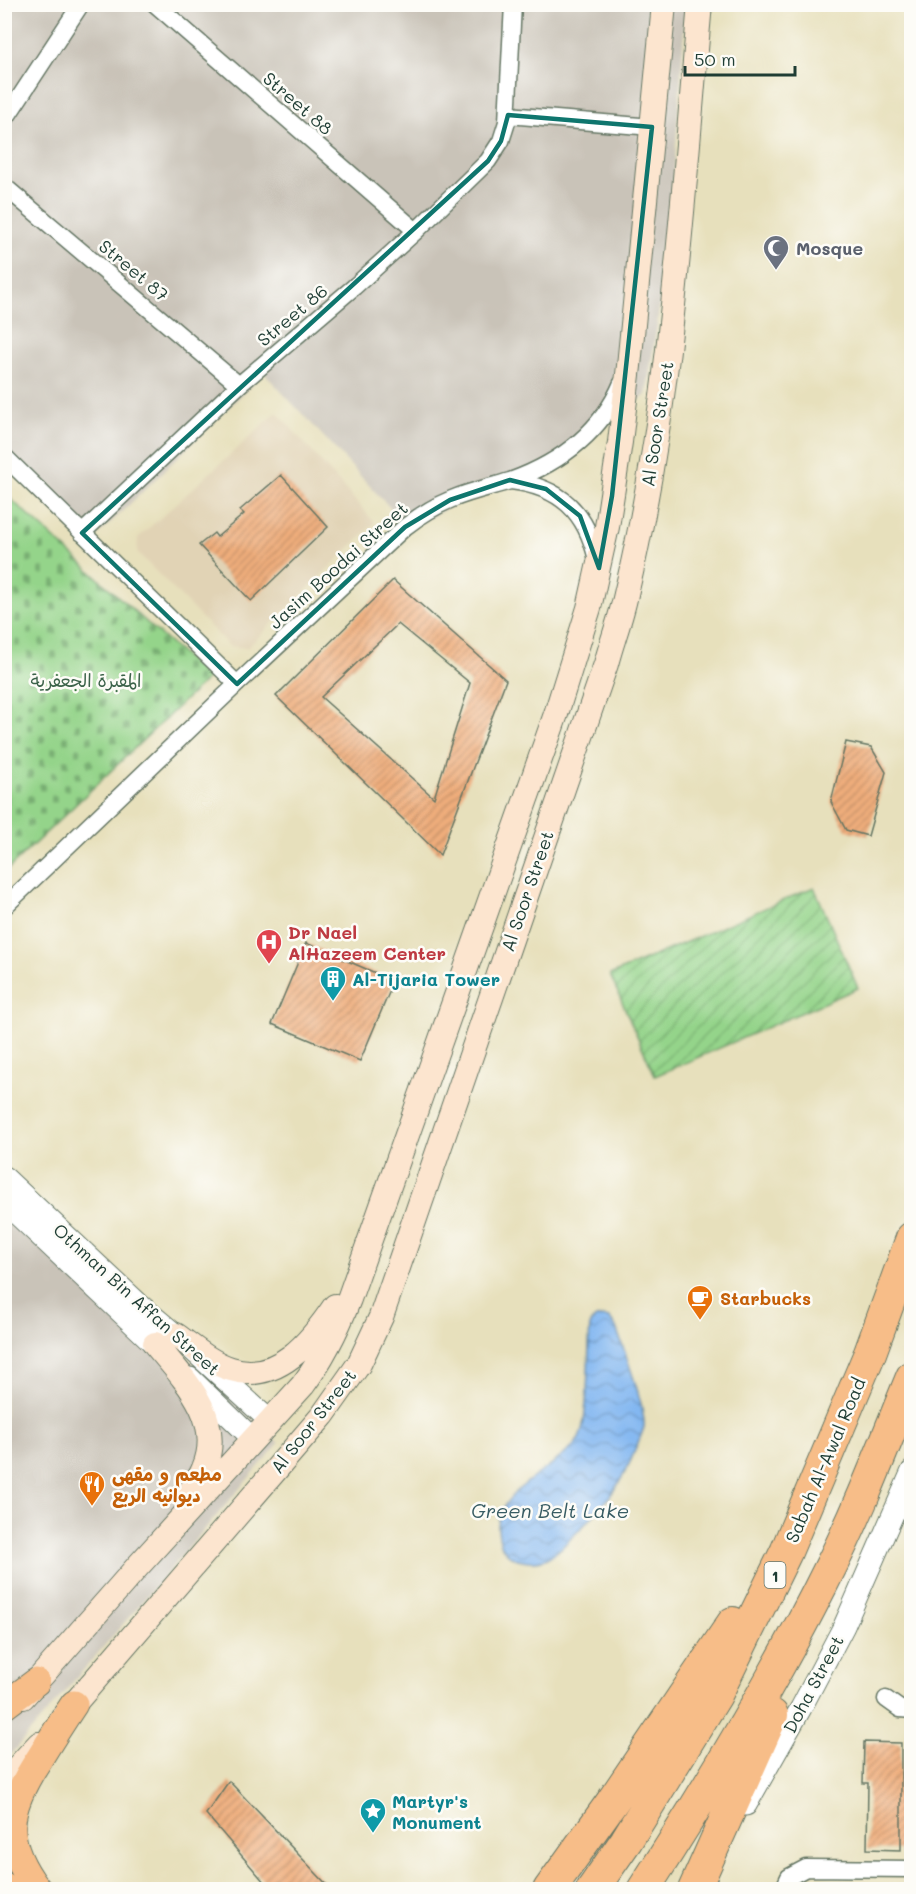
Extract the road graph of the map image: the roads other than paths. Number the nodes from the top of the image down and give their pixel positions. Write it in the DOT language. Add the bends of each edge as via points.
graph roads {
  1 [pos="81,4"];
  2 [pos="155,4"];
  3 [pos="513,4"];
  4 [pos="664,4"];
  5 [pos="700,4"];
  6 [pos="508,115"];
  7 [pos="4,121"];
  8 [pos="652,127"];
  9 [pos="4,186"];
  10 [pos="416,231"];
  11 [pos="629,366"];
  12 [pos="239,385"];
  13 [pos="4,456"];
  14 [pos="510,480"];
  15 [pos="82,532"];
  16 [pos="599,568"];
  17 [pos="237,684"];
  18 [pos="4,907"];
  19 [pos="4,1177"];
  20 [pos="4,1202"];
  21 [pos="912,1238"];
  22 [pos="360,1270"];
  23 [pos="166,1340"];
  24 [pos="912,1377"];
  25 [pos="270,1421"];
  26 [pos="305,1436"];
  27 [pos="264,1445"];
  28 [pos="912,1471"];
  29 [pos="786,1552"];
  30 [pos="202,1556"];
  31 [pos="138,1566"];
  32 [pos="831,1566"];
  33 [pos="36,1682"];
  34 [pos="886,1700"];
  35 [pos="74,1704"];
  36 [pos="4,1706"];
  37 [pos="912,1710"];
  38 [pos="4,1718"];
  39 [pos="4,1782"];
  40 [pos="912,1869"];
  41 [pos="4,1886"];
  42 [pos="8,1890"];
  43 [pos="38,1890"];
  44 [pos="549,1890"];
  45 [pos="592,1890"];
  46 [pos="643,1890"];
  47 [pos="696,1890"];
  48 [pos="783,1890"];
  1 -- 7 [label="street"];
  2 -- 10 [label="street, Street 88"];
  3 -- 6 [label="street, Street 86"];
  4 -- 8 [label="main road, Al Soor Street"];
  5 -- 26 [label="main road, Al Soor Street" via="673,316 653,457 626,595 606,664 381,1317 353,1373"];
  6 -- 8 [label="street"];
  6 -- 10 [label="street, Street 86" via="494,154"];
  8 -- 11 [label="main road, Al Soor Street"];
  9 -- 12 [label="street, Street 87"];
  10 -- 12 [label="street, Street 86"];
  11 -- 14 [label="street, Jasim Boodai Street" via="611,405 589,434 554,460"];
  11 -- 16 [label="main road, Al Soor Street"];
  12 -- 15 [label="street, Street 86"];
  13 -- 15 [label="street"];
  14 -- 16 [label="street" via="556,493 573,508 591,537"];
  14 -- 17 [label="street, Jasim Boodai Street" via="450,500 413,521"];
  15 -- 17 [label="street"];
  16 -- 22 [label="main road, Al Soor Street" via="556,714"];
  17 -- 18 [label="street, Jasim Boodai Street"];
  19 -- 23 [label="street, Othman Bin Affan Street" via="139,1304"];
  20 -- 23 [label="street, Othman Bin Affan Street"];
  21 -- 29 [label="highway, Sabah Al-Awal Road / 1" via="870,1353"];
  22 -- 23 [label="main road" via="306,1345 292,1357 268,1368 230,1369"];
  22 -- 25 [label="main road, Al Soor Street" via="317,1367"];
  23 -- 25 [label="street, Othman Bin Affan Street"];
  23 -- 27 [label="street, Othman Bin Affan Street"];
  23 -- 31 [label="main road" via="206,1418 210,1442 200,1478"];
  24 -- 32 [label="highway"];
  25 -- 27 [label="main road, Al Soor Street"];
  26 -- 27 [label="main road" via="290,1447"];
  26 -- 30 [label="main road, Al Soor Street"];
  27 -- 30 [label="main road"];
  27 -- 31 [label="main road, Al Soor Street"];
  28 -- 47 [label="street, Doha Street" via="828,1658"];
  29 -- 44 [label="highway" via="744,1606"];
  29 -- 45 [label="highway, Sabah Al-Awal Road / 1" via="716,1695"];
  30 -- 35 [label="main road, Al Soor Street"];
  31 -- 33 [label="main road, Al Soor Street"];
  32 -- 46 [label="highway" via="772,1681"];
  32 -- 47 [label="highway" via="813,1632"];
  33 -- 36 [label="main road"];
  33 -- 38 [label="main road, Al Soor Street"];
  34 -- 37 [label="street" via="900,1709"];
  35 -- 39 [label="main road, Al Soor Street"];
  35 -- 43 [label="main road" via="22,1785 12,1811 15,1850"];
  40 -- 48 [label="street" via="806,1868 789,1877"];
  41 -- 42 [label="main road"];
}
